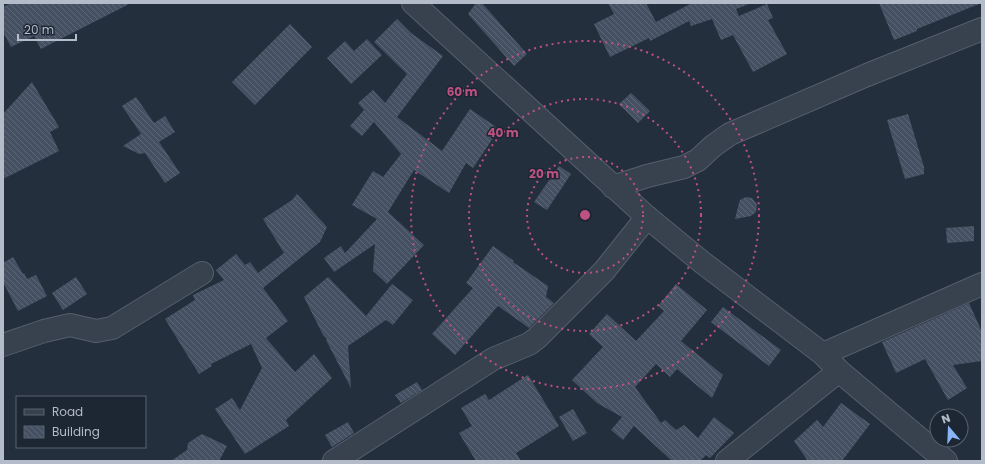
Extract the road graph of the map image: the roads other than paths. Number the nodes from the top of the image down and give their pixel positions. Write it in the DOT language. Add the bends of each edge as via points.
graph roads {
  1 [pos="426,5"];
  2 [pos="982,29"];
  3 [pos="613,187"];
  4 [pos="647,217"];
  5 [pos="202,273"];
  6 [pos="982,284"];
  7 [pos="3,345"];
  8 [pos="823,354"];
  9 [pos="839,371"];
  10 [pos="334,461"];
  11 [pos="727,461"];
  12 [pos="946,461"];
  1 -- 3 [label="street"];
  2 -- 3 [label="street" via="730,134 698,160 684,167"];
  3 -- 4 [label="street"];
  4 -- 8 [label="street"];
  4 -- 10 [label="street" via="604,271 537,338 494,359"];
  5 -- 7 [label="street" via="112,328 96,331 70,325"];
  6 -- 8 [label="street"];
  8 -- 9 [label="street"];
  9 -- 11 [label="street"];
  9 -- 12 [label="street"];
}
